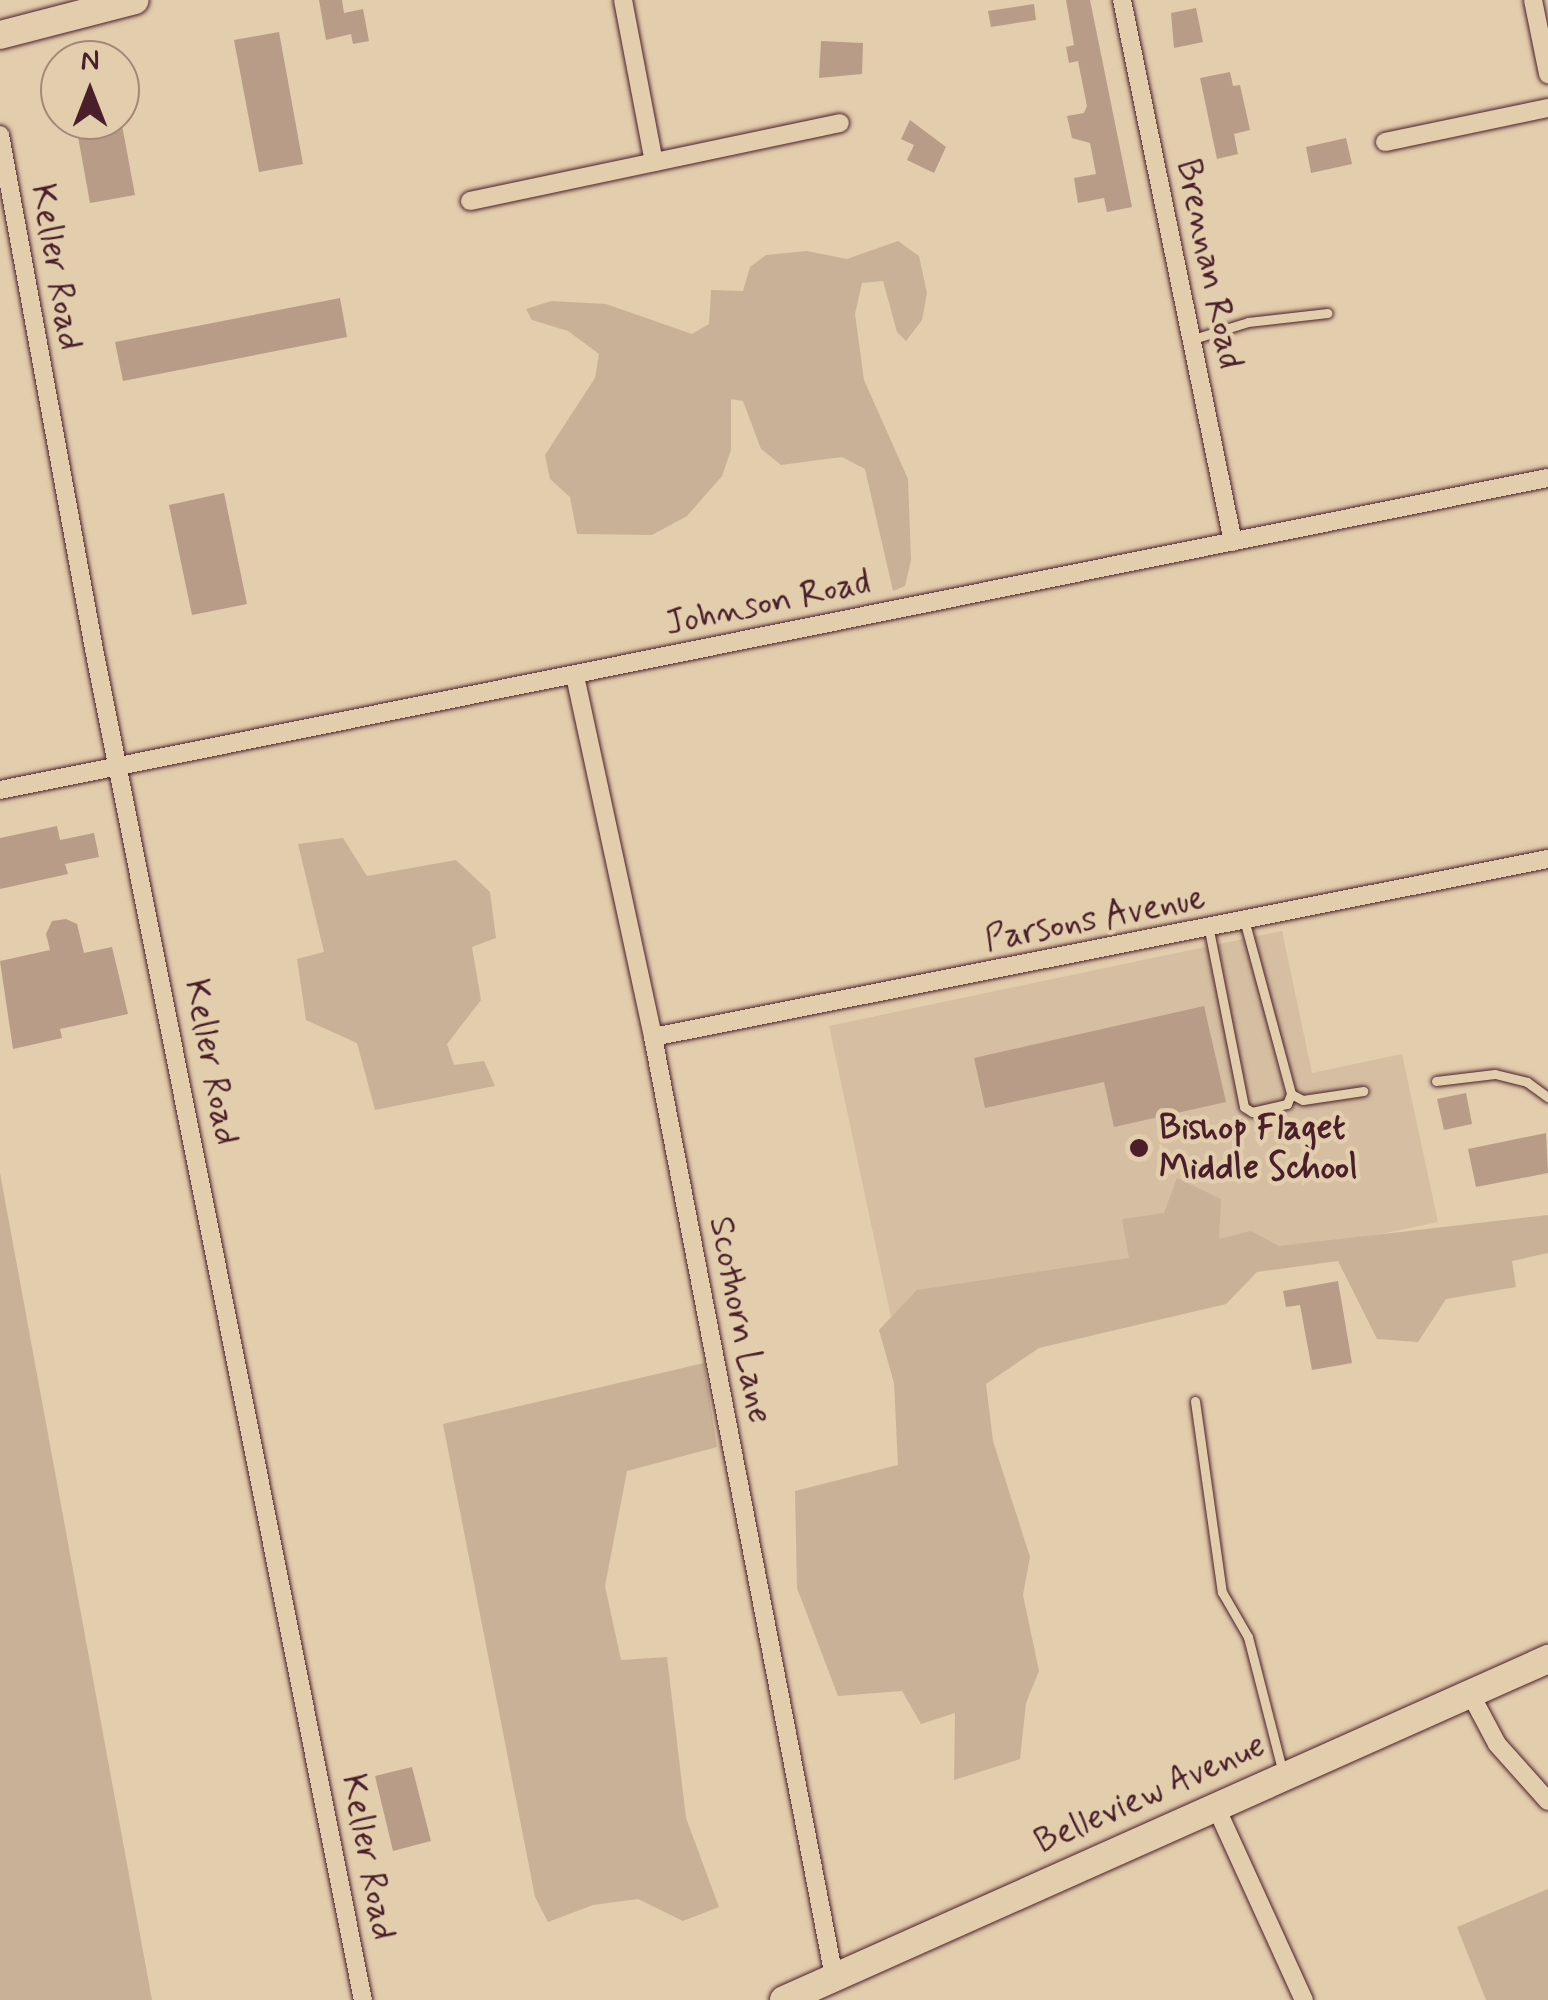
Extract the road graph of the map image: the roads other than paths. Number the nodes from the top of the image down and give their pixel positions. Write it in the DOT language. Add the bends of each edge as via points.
graph roads {
  1 [pos="134,0"];
  2 [pos="623,0"];
  3 [pos="1122,0"];
  4 [pos="1533,0"];
  5 [pos="0,36"];
  6 [pos="1548,74"];
  7 [pos="1548,108"];
  8 [pos="840,123"];
  9 [pos="0,135"];
  10 [pos="1385,142"];
  11 [pos="654,162"];
  12 [pos="470,201"];
  13 [pos="1327,313"];
  14 [pos="1190,340"];
  15 [pos="1548,478"];
  16 [pos="1233,542"];
  17 [pos="575,676"];
  18 [pos="119,768"];
  19 [pos="0,790"];
  20 [pos="1548,859"];
  21 [pos="1246,923"];
  22 [pos="1208,930"];
  23 [pos="653,1037"];
  24 [pos="1436,1082"];
  25 [pos="1362,1091"];
  26 [pos="1291,1094"];
  27 [pos="1548,1097"];
  28 [pos="1195,1401"];
  29 [pos="1548,1660"];
  30 [pos="1471,1695"];
  31 [pos="1284,1776"];
  32 [pos="1548,1801"];
  33 [pos="1215,1805"];
  34 [pos="834,1977"];
  35 [pos="362,2000"];
  36 [pos="784,2000"];
  37 [pos="1304,2000"];
  1 -- 5 [label="street"];
  2 -- 11 [label="street"];
  3 -- 14 [label="street, Brennan Road"];
  4 -- 6 [label="street"];
  7 -- 10 [label="street"];
  8 -- 11 [label="street"];
  9 -- 18 [label="street, Keller Road"];
  11 -- 12 [label="street"];
  13 -- 14 [label="lane" via="1248,322"];
  14 -- 16 [label="street, Brennan Road"];
  15 -- 16 [label="street, Johnson Road"];
  16 -- 17 [label="street, Johnson Road"];
  17 -- 18 [label="street, Johnson Road"];
  17 -- 23 [label="street, Scothorn Lane"];
  18 -- 19 [label="street, Johnson Road"];
  18 -- 35 [label="street, Keller Road"];
  20 -- 21 [label="street, Parsons Avenue"];
  21 -- 22 [label="street, Parsons Avenue"];
  21 -- 26 [label="lane"];
  22 -- 23 [label="street, Parsons Avenue"];
  22 -- 26 [label="lane" via="1244,1108 1288,1104"];
  23 -- 34 [label="street, Scothorn Lane"];
  24 -- 27 [label="lane" via="1495,1074 1527,1082"];
  25 -- 26 [label="lane" via="1303,1100"];
  28 -- 31 [label="lane" via="1222,1592 1248,1637"];
  29 -- 30 [label="street, Belleview Avenue"];
  30 -- 31 [label="street, Belleview Avenue"];
  30 -- 32 [label="street" via="1497,1744"];
  31 -- 33 [label="street, Belleview Avenue"];
  33 -- 34 [label="street, Belleview Avenue"];
  33 -- 37 [label="street"];
  34 -- 36 [label="street, Belleview Avenue"];
}
